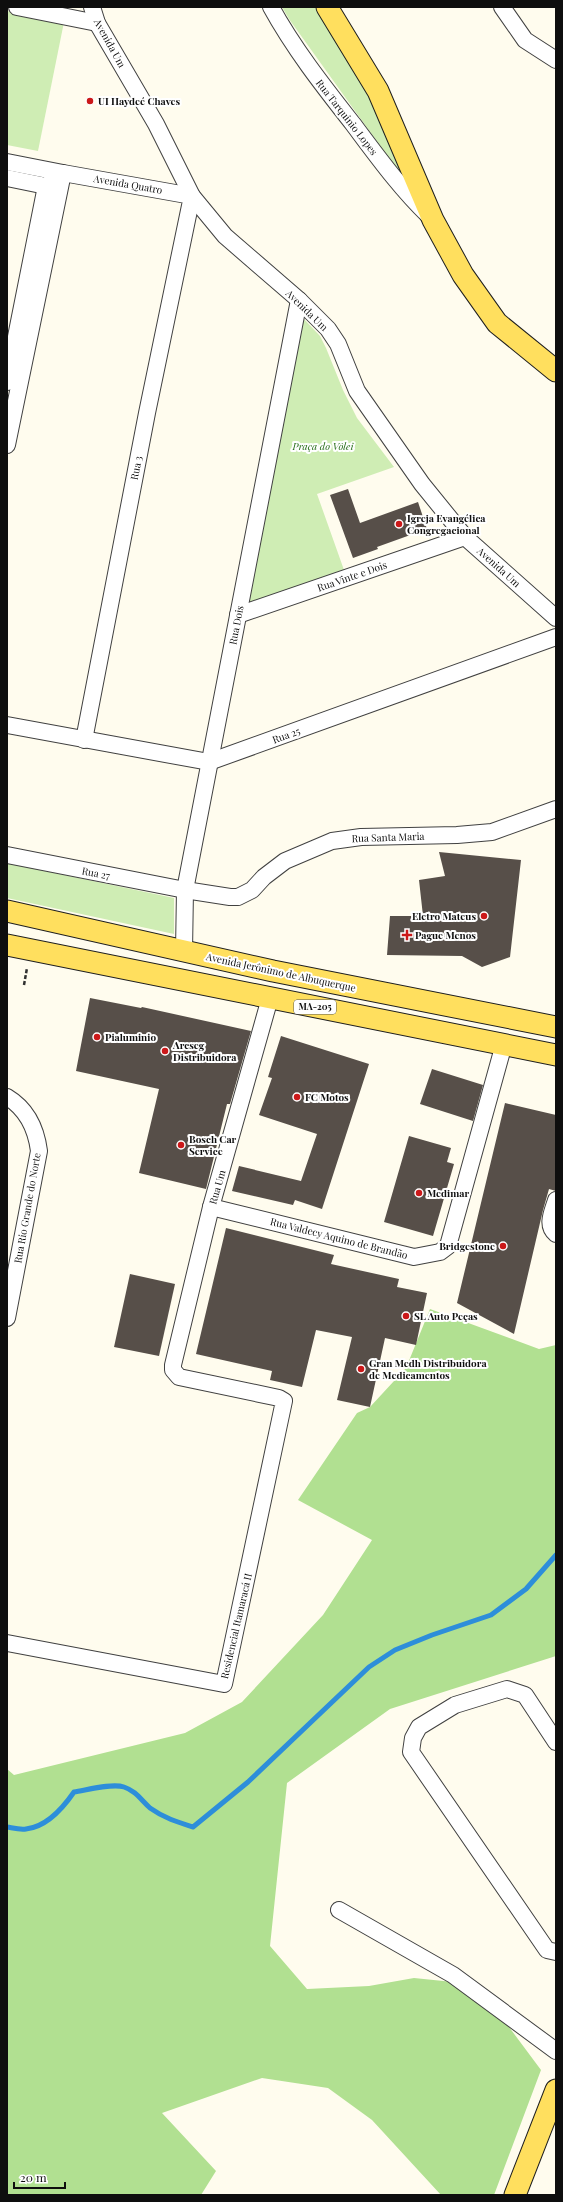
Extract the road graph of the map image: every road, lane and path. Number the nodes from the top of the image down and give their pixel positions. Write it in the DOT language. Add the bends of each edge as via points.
graph roads {
  1 [pos="17,7"];
  2 [pos="92,7"];
  3 [pos="271,7"];
  4 [pos="327,7"];
  5 [pos="502,7"];
  6 [pos="97,23"];
  7 [pos="556,60"];
  8 [pos="7,162"];
  9 [pos="63,173"];
  10 [pos="7,178"];
  11 [pos="46,186"];
  12 [pos="192,196"];
  13 [pos="433,220"];
  14 [pos="299,300"];
  15 [pos="19,321"];
  16 [pos="556,371"];
  17 [pos="7,382"];
  18 [pos="7,445"];
  19 [pos="465,537"];
  20 [pos="238,615"];
  21 [pos="556,618"];
  22 [pos="556,637"];
  23 [pos="7,725"];
  24 [pos="84,740"];
  25 [pos="209,762"];
  26 [pos="556,809"];
  27 [pos="7,855"];
  28 [pos="185,890"];
  29 [pos="7,912"];
  30 [pos="7,945"];
  31 [pos="184,951"];
  32 [pos="270,998"];
  33 [pos="556,1027"];
  34 [pos="504,1044"];
  35 [pos="556,1055"];
  36 [pos="7,1097"];
  37 [pos="556,1200"];
  38 [pos="211,1206"];
  39 [pos="556,1234"];
  40 [pos="8,1310"];
  41 [pos="284,1401"];
  42 [pos="7,1643"];
  43 [pos="556,1742"];
  44 [pos="339,1910"];
  45 [pos="556,1952"];
  46 [pos="556,2051"];
  47 [pos="556,2090"];
  48 [pos="515,2195"];
  1 -- 6 [label="street"];
  2 -- 6 [label="street, Avenida Um"];
  3 -- 13 [label="street, Rua Tarquinio Lopes" via="322,84 407,194"];
  4 -- 13 [label="main road, Rua Tarquinio Lopes" via="378,91"];
  5 -- 7 [label="street" via="525,40"];
  6 -- 12 [label="street, Avenida Um" via="156,124"];
  8 -- 9 [label="street, Avenida Quatro"];
  9 -- 11 [label="street"];
  9 -- 12 [label="street, Avenida Quatro"];
  9 -- 15 [label="street"];
  10 -- 11 [label="street"];
  11 -- 15 [label="street"];
  12 -- 14 [label="street, Avenida Um" via="225,236"];
  12 -- 24 [label="street, Rua 3"];
  13 -- 16 [label="main road, Rua Tarquinio Lopes" via="463,275 497,323"];
  14 -- 19 [label="street, Avenida Um" via="328,329 338,344 357,391 422,484"];
  14 -- 20 [label="street, Rua Dois"];
  15 -- 17 [label="street"];
  15 -- 18 [label="street"];
  19 -- 20 [label="street, Rua Vinte e Dois"];
  19 -- 21 [label="street, Avenida Um"];
  20 -- 25 [label="street, Rua Dois"];
  22 -- 25 [label="street, Rua 25"];
  23 -- 24 [label="street, Rua 25"];
  24 -- 25 [label="street, Rua 25"];
  25 -- 28 [label="street, Rua Dois"];
  26 -- 28 [label="street, Rua Santa Maria" via="492,832 362,837 332,841 285,861 252,890 238,897 230,898"];
  27 -- 28 [label="street, Rua 27"];
  28 -- 31 [label="street, Rua Dois"];
  29 -- 31 [label="main road, Avenida Jerônimo de Albuquerque"];
  30 -- 32 [label="main road, MA-205"];
  31 -- 33 [label="main road, Avenida Jerônimo de Albuquerque"];
  32 -- 34 [label="main road, MA-205"];
  32 -- 38 [label="street, Rua Um"];
  34 -- 35 [label="main road, MA-205"];
  34 -- 38 [label="street, Rua Valdecy Aquino de Brandão" via="448,1246 440,1252 414,1257"];
  36 -- 40 [label="street, Rua Rio Grande do Norte" via="23,1110 29,1119 34,1128 39,1151"];
  37 -- 39 [label="street" via="549,1224"];
  38 -- 41 [label="street, Rua Um" via="172,1365 173,1370 179,1376"];
  41 -- 42 [label="street, Residencial Itamaracá II" via="224,1684"];
  43 -- 45 [label="street" via="525,1695 507,1689 455,1705 419,1727 413,1738 411,1752 547,1950"];
  44 -- 46 [label="street" via="454,1975"];
  47 -- 48 [label="main road"];
}
